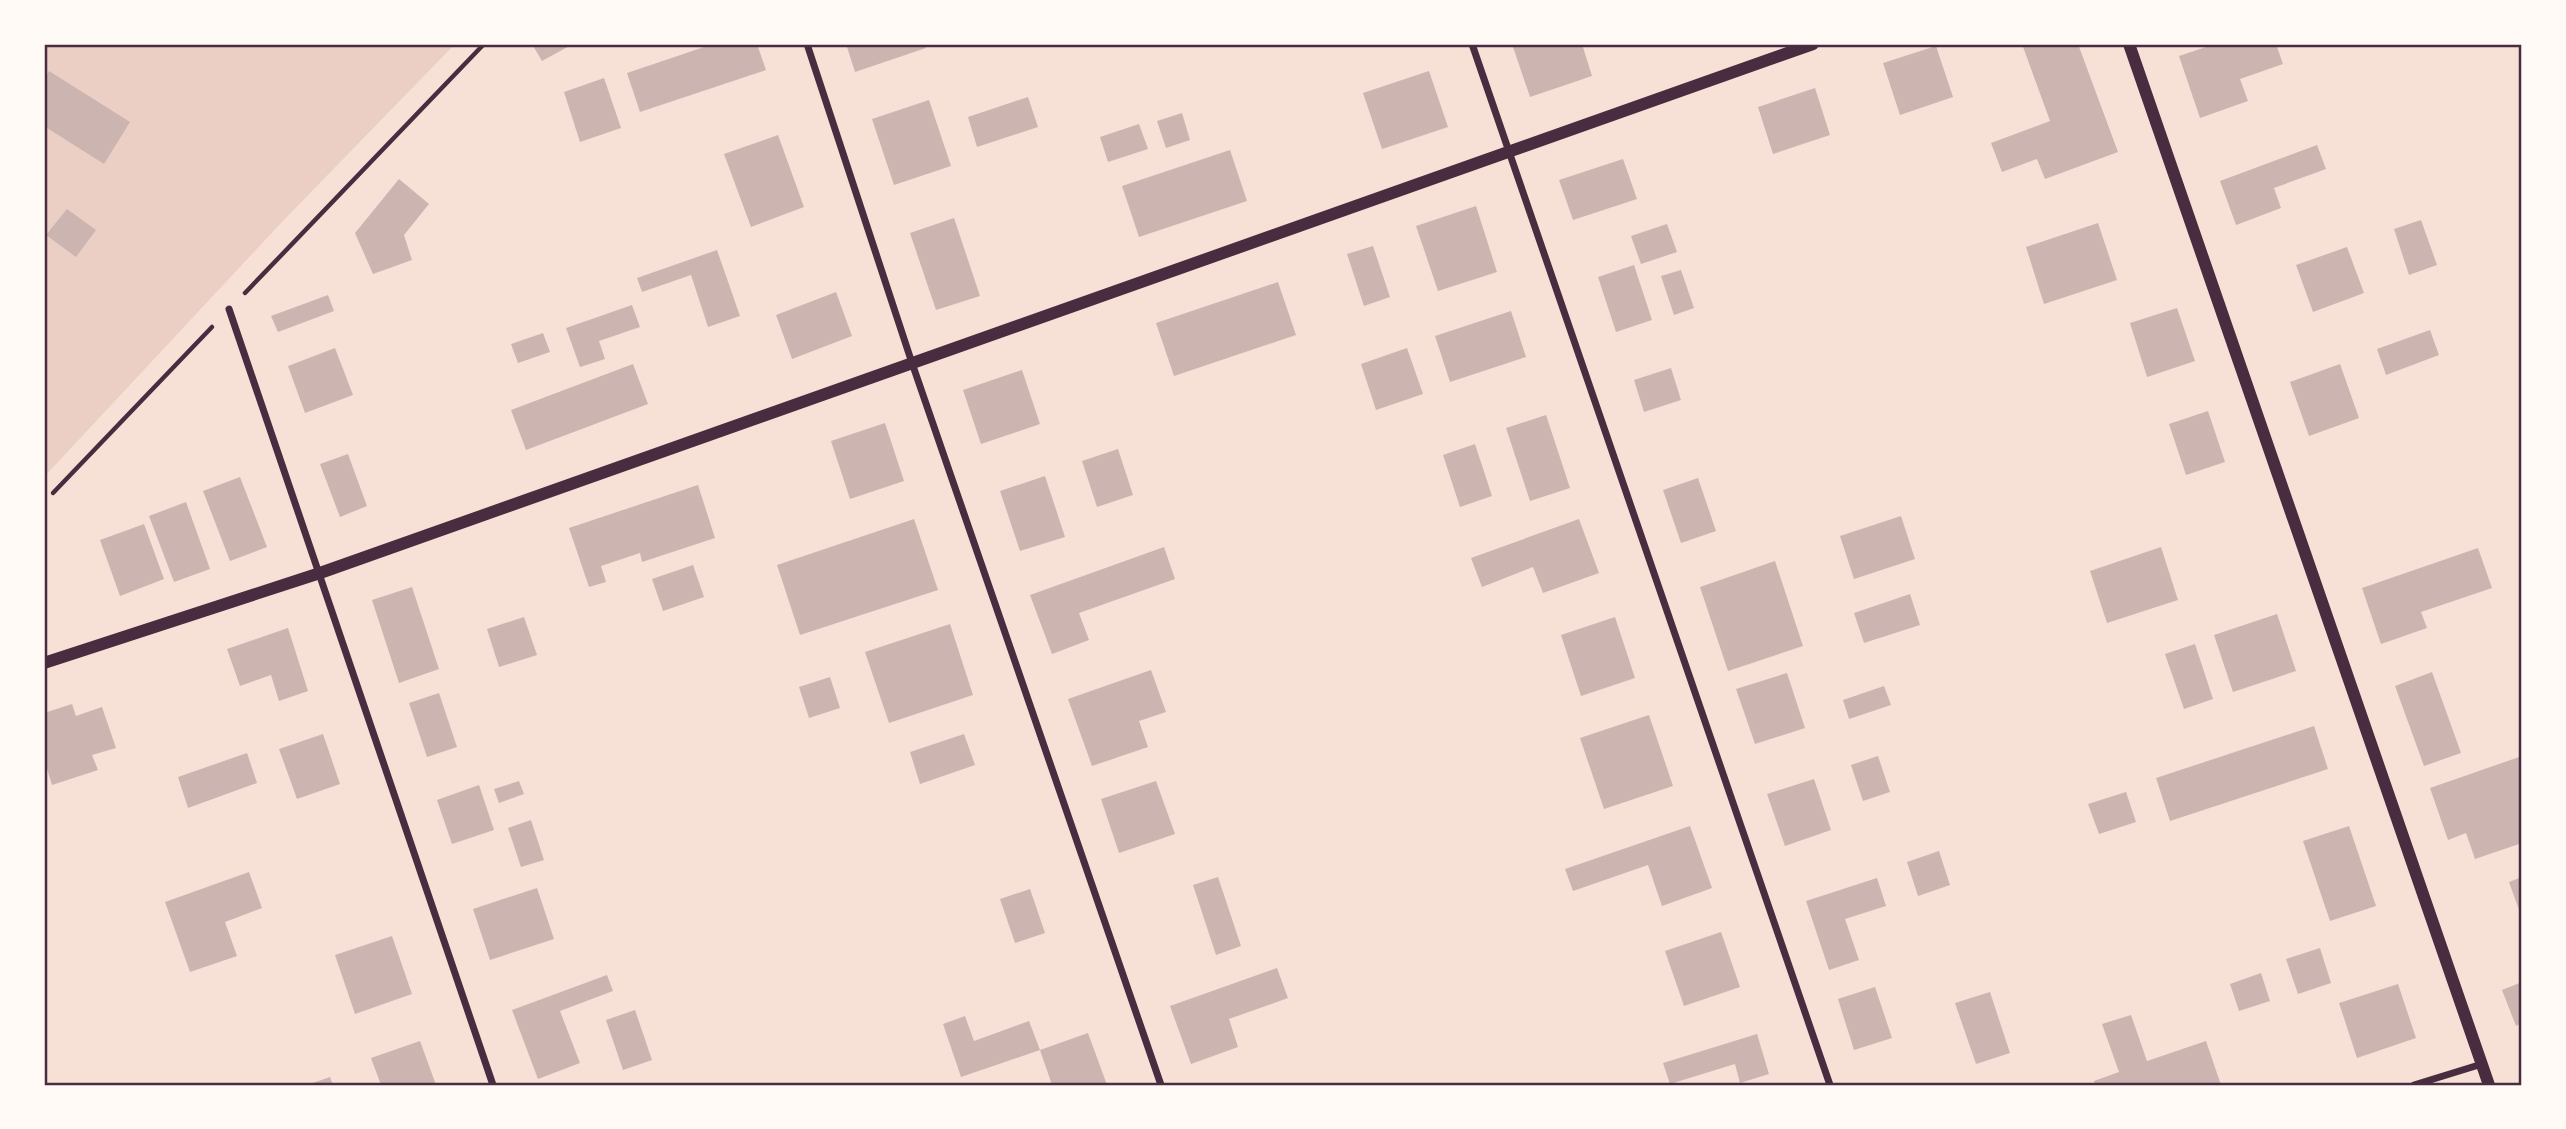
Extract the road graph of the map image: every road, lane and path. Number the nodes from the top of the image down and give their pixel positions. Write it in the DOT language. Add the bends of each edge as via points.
graph roads {
  1 [pos="484,44"];
  2 [pos="807,44"];
  3 [pos="1472,44"];
  4 [pos="1813,44"];
  5 [pos="2129,44"];
  6 [pos="1508,151"];
  7 [pos="229,309"];
  8 [pos="912,363"];
  9 [pos="53,493"];
  10 [pos="320,573"];
  11 [pos="44,663"];
  12 [pos="2482,1064"];
  13 [pos="493,1085"];
  14 [pos="1161,1085"];
  15 [pos="1830,1085"];
  16 [pos="2414,1085"];
  17 [pos="2489,1085"];
  1 -- 7 [label="path"];
  2 -- 8 [label="street"];
  3 -- 6 [label="street"];
  4 -- 6 [label="street"];
  5 -- 12 [label="street"];
  6 -- 8 [label="street"];
  6 -- 15 [label="street"];
  7 -- 9 [label="path"];
  7 -- 10 [label="street"];
  8 -- 10 [label="street"];
  8 -- 14 [label="street"];
  10 -- 11 [label="street"];
  10 -- 13 [label="street"];
  12 -- 16 [label="street"];
  12 -- 17 [label="street"];
}
